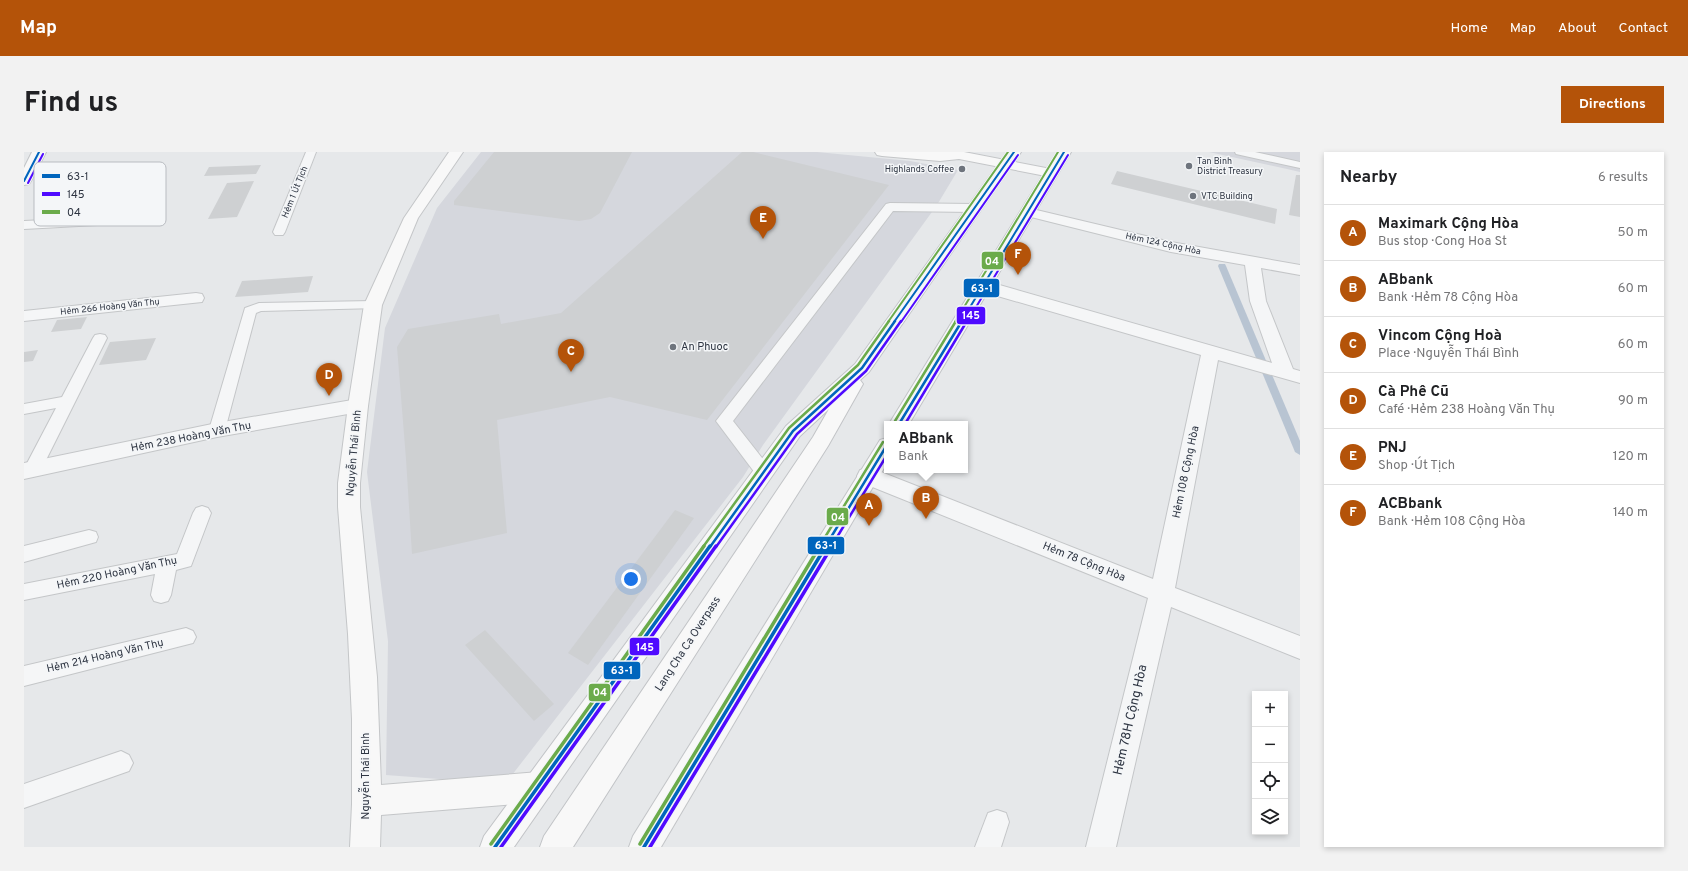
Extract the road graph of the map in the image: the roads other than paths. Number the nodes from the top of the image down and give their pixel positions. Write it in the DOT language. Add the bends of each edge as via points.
graph roads {
  1 [pos="39,152"];
  2 [pos="312,152"];
  3 [pos="456,152"];
  4 [pos="882,152"];
  5 [pos="1064,152"];
  6 [pos="1240,152"];
  7 [pos="954,154"];
  8 [pos="1010,158"];
  9 [pos="1300,165"];
  10 [pos="1051,173"];
  11 [pos="24,181"];
  12 [pos="974,208"];
  13 [pos="1028,212"];
  14 [pos="24,225"];
  15 [pos="34,225"];
  16 [pos="279,232"];
  17 [pos="1300,253"];
  18 [pos="1252,261"];
  19 [pos="1298,270"];
  20 [pos="983,286"];
  21 [pos="196,298"];
  22 [pos="373,305"];
  23 [pos="24,316"];
  24 [pos="100,338"];
  25 [pos="1211,352"];
  26 [pos="862,368"];
  27 [pos="1292,375"];
  28 [pos="68,401"];
  29 [pos="358,406"];
  30 [pos="24,409"];
  31 [pos="902,421"];
  32 [pos="217,430"];
  33 [pos="884,450"];
  34 [pos="28,470"];
  35 [pos="764,472"];
  36 [pos="868,476"];
  37 [pos="202,513"];
  38 [pos="89,537"];
  39 [pos="24,554"];
  40 [pos="167,563"];
  41 [pos="24,592"];
  42 [pos="1162,592"];
  43 [pos="161,595"];
  44 [pos="186,637"];
  45 [pos="1300,648"];
  46 [pos="24,676"];
  47 [pos="121,763"];
  48 [pos="538,787"];
  49 [pos="24,796"];
  50 [pos="367,801"];
  51 [pos="996,822"];
  52 [pos="365,847"];
  53 [pos="495,847"];
  54 [pos="555,847"];
  55 [pos="644,847"];
  56 [pos="988,847"];
  57 [pos="1101,847"];
  1 -- 11 [label="main road"];
  2 -- 16 [label="lane, Hẻm 1 Út Tịch"];
  3 -- 22 [label="main road, Nguyễn Thái Bình" via="411,218"];
  4 -- 7 [label="main road" via="940,157"];
  5 -- 10 [label="main road"];
  6 -- 9 [label="lane"];
  7 -- 8 [label="main road"];
  8 -- 10 [label="main road"];
  8 -- 12 [label="main road"];
  10 -- 13 [label="main road"];
  12 -- 26 [label="main road"];
  12 -- 35 [label="lane" via="890,207 724,421"];
  13 -- 18 [label="street, Hẻm 124 Cộng Hòa" via="1171,247"];
  13 -- 20 [label="main road"];
  14 -- 15 [label="lane"];
  17 -- 19 [label="street"];
  18 -- 19 [label="street, Hẻm 124 Cộng Hòa"];
  18 -- 27 [label="street" via="1258,301"];
  20 -- 25 [label="street"];
  20 -- 31 [label="main road"];
  21 -- 23 [label="street, Hẻm 266 Hoàng Văn Thụ"];
  22 -- 29 [label="main road, Nguyễn Thái Bình"];
  22 -- 32 [label="lane" via="258,307 250,311"];
  24 -- 28 [label="lane"];
  25 -- 27 [label="street"];
  25 -- 42 [label="street, Hẻm 108 Cộng Hòa"];
  26 -- 35 [label="main road" via="794,431"];
  26 -- 54 [label="main road, Lang Cha Ca Overpass" via="821,441"];
  28 -- 30 [label="lane"];
  28 -- 34 [label="lane"];
  29 -- 32 [label="street, Hẻm 238 Hoàng Văn Thụ"];
  29 -- 50 [label="main road, Nguyễn Thái Bình" via="349,483 349,507 364,666"];
  32 -- 34 [label="street, Hẻm 238 Hoàng Văn Thụ"];
  33 -- 36 [label="main road"];
  35 -- 48 [label="main road"];
  36 -- 42 [label="street, Hẻm 78 Cộng Hòa"];
  36 -- 55 [label="main road"];
  37 -- 40 [label="lane, Hẻm 220 Hoàng Văn Thụ" via="184,560"];
  38 -- 39 [label="lane"];
  40 -- 41 [label="lane, Hẻm 220 Hoàng Văn Thụ"];
  40 -- 43 [label="lane"];
  42 -- 45 [label="street, Hẻm 78 Cộng Hòa"];
  42 -- 57 [label="street, Hẻm 78H Cộng Hòa"];
  44 -- 46 [label="lane, Hẻm 214 Hoàng Văn Thụ"];
  47 -- 49 [label="lane"];
  48 -- 50 [label="main road"];
  48 -- 53 [label="main road"];
  50 -- 52 [label="main road, Nguyễn Thái Bình"];
  51 -- 56 [label="lane"];
}
